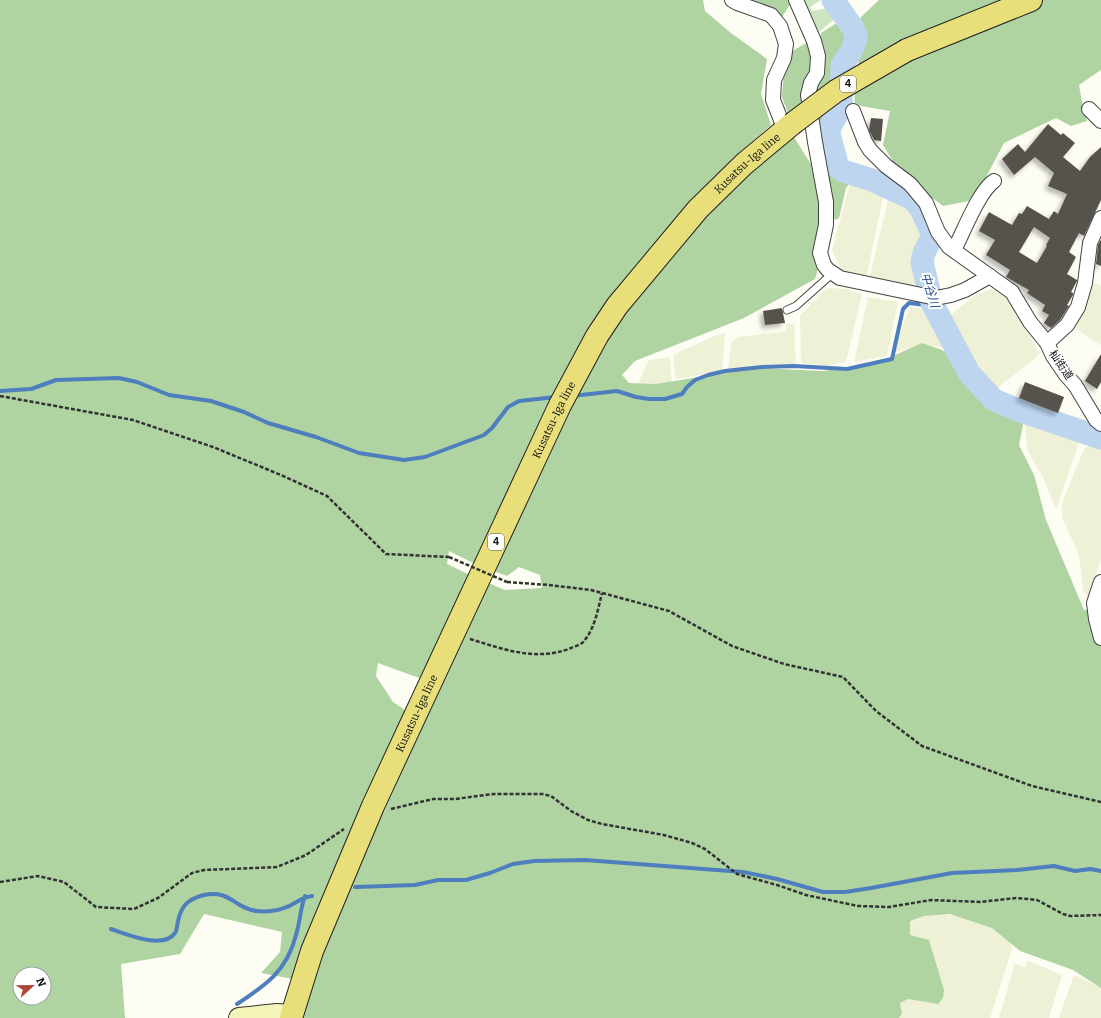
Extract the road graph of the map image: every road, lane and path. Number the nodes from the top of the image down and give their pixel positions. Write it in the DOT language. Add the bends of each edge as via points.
graph roads {
  1 [pos="732,0"];
  2 [pos="796,0"];
  3 [pos="1031,0"];
  4 [pos="1089,109"];
  5 [pos="853,111"];
  6 [pos="1101,121"];
  7 [pos="788,127"];
  8 [pos="994,181"];
  9 [pos="1101,218"];
  10 [pos="954,250"];
  11 [pos="833,274"];
  12 [pos="990,276"];
  13 [pos="787,310"];
  14 [pos="1047,344"];
  15 [pos="0,396"];
  16 [pos="1101,424"];
  17 [pos="1101,582"];
  18 [pos="602,593"];
  19 [pos="453,634"];
  20 [pos="1101,638"];
  21 [pos="1101,802"];
  22 [pos="369,816"];
  23 [pos="0,882"];
  24 [pos="1101,915"];
  25 [pos="291,1017"];
  26 [pos="239,1018"];
  1 -- 7 [label="street" via="771,15 780,26 786,44 784,58 774,80 773,100"];
  2 -- 11 [label="street" via="818,56 817,73 808,95 826,202 826,225 820,254 824,265"];
  3 -- 7 [label="main road, Kusatsu-Iga line / 4, bridge" via="906,50 836,91"];
  4 -- 6 [label="street"];
  5 -- 10 [label="street" via="870,150 910,184 926,203 938,232"];
  7 -- 19 [label="main road, Kusatsu-Iga line / 4" via="744,164 698,209 617,306 597,336 560,405"];
  8 -- 10 [label="street" via="980,197"];
  9 -- 14 [label="street, 杣街道" via="1090,244 1085,283 1078,307 1067,325"];
  10 -- 12 [label="street"];
  11 -- 12 [label="street" via="840,278 930,297 951,295"];
  11 -- 13 [label="lane" via="796,306"];
  12 -- 14 [label="street" via="1012,292"];
  14 -- 16 [label="street, 杣街道"];
  15 -- 18 [label="path, bridge" via="133,420 213,447 327,496 386,554 449,557 507,582"];
  17 -- 20 [label="street" via="1094,603"];
  18 -- 19 [label="path" via="592,630 583,643 566,650 547,654 521,654"];
  18 -- 21 [label="path" via="669,612 732,646 784,664 843,677 876,712 922,746 1032,786"];
  19 -- 22 [label="main road, Kusatsu-Iga line / 4"];
  22 -- 23 [label="path" via="306,856 277,867 204,870 192,873 158,898 134,909 96,907 64,882 38,876"];
  22 -- 24 [label="path" via="433,799 494,794 542,794 551,796 588,820 664,835 692,844 705,849 737,874 806,895 858,906 889,907 923,901 980,902 1016,898 1036,900 1070,916"];
  22 -- 25 [label="main road, Kusatsu-Iga line / 4" via="312,951"];
  25 -- 26 [label="street" via="277,1014"];
}
